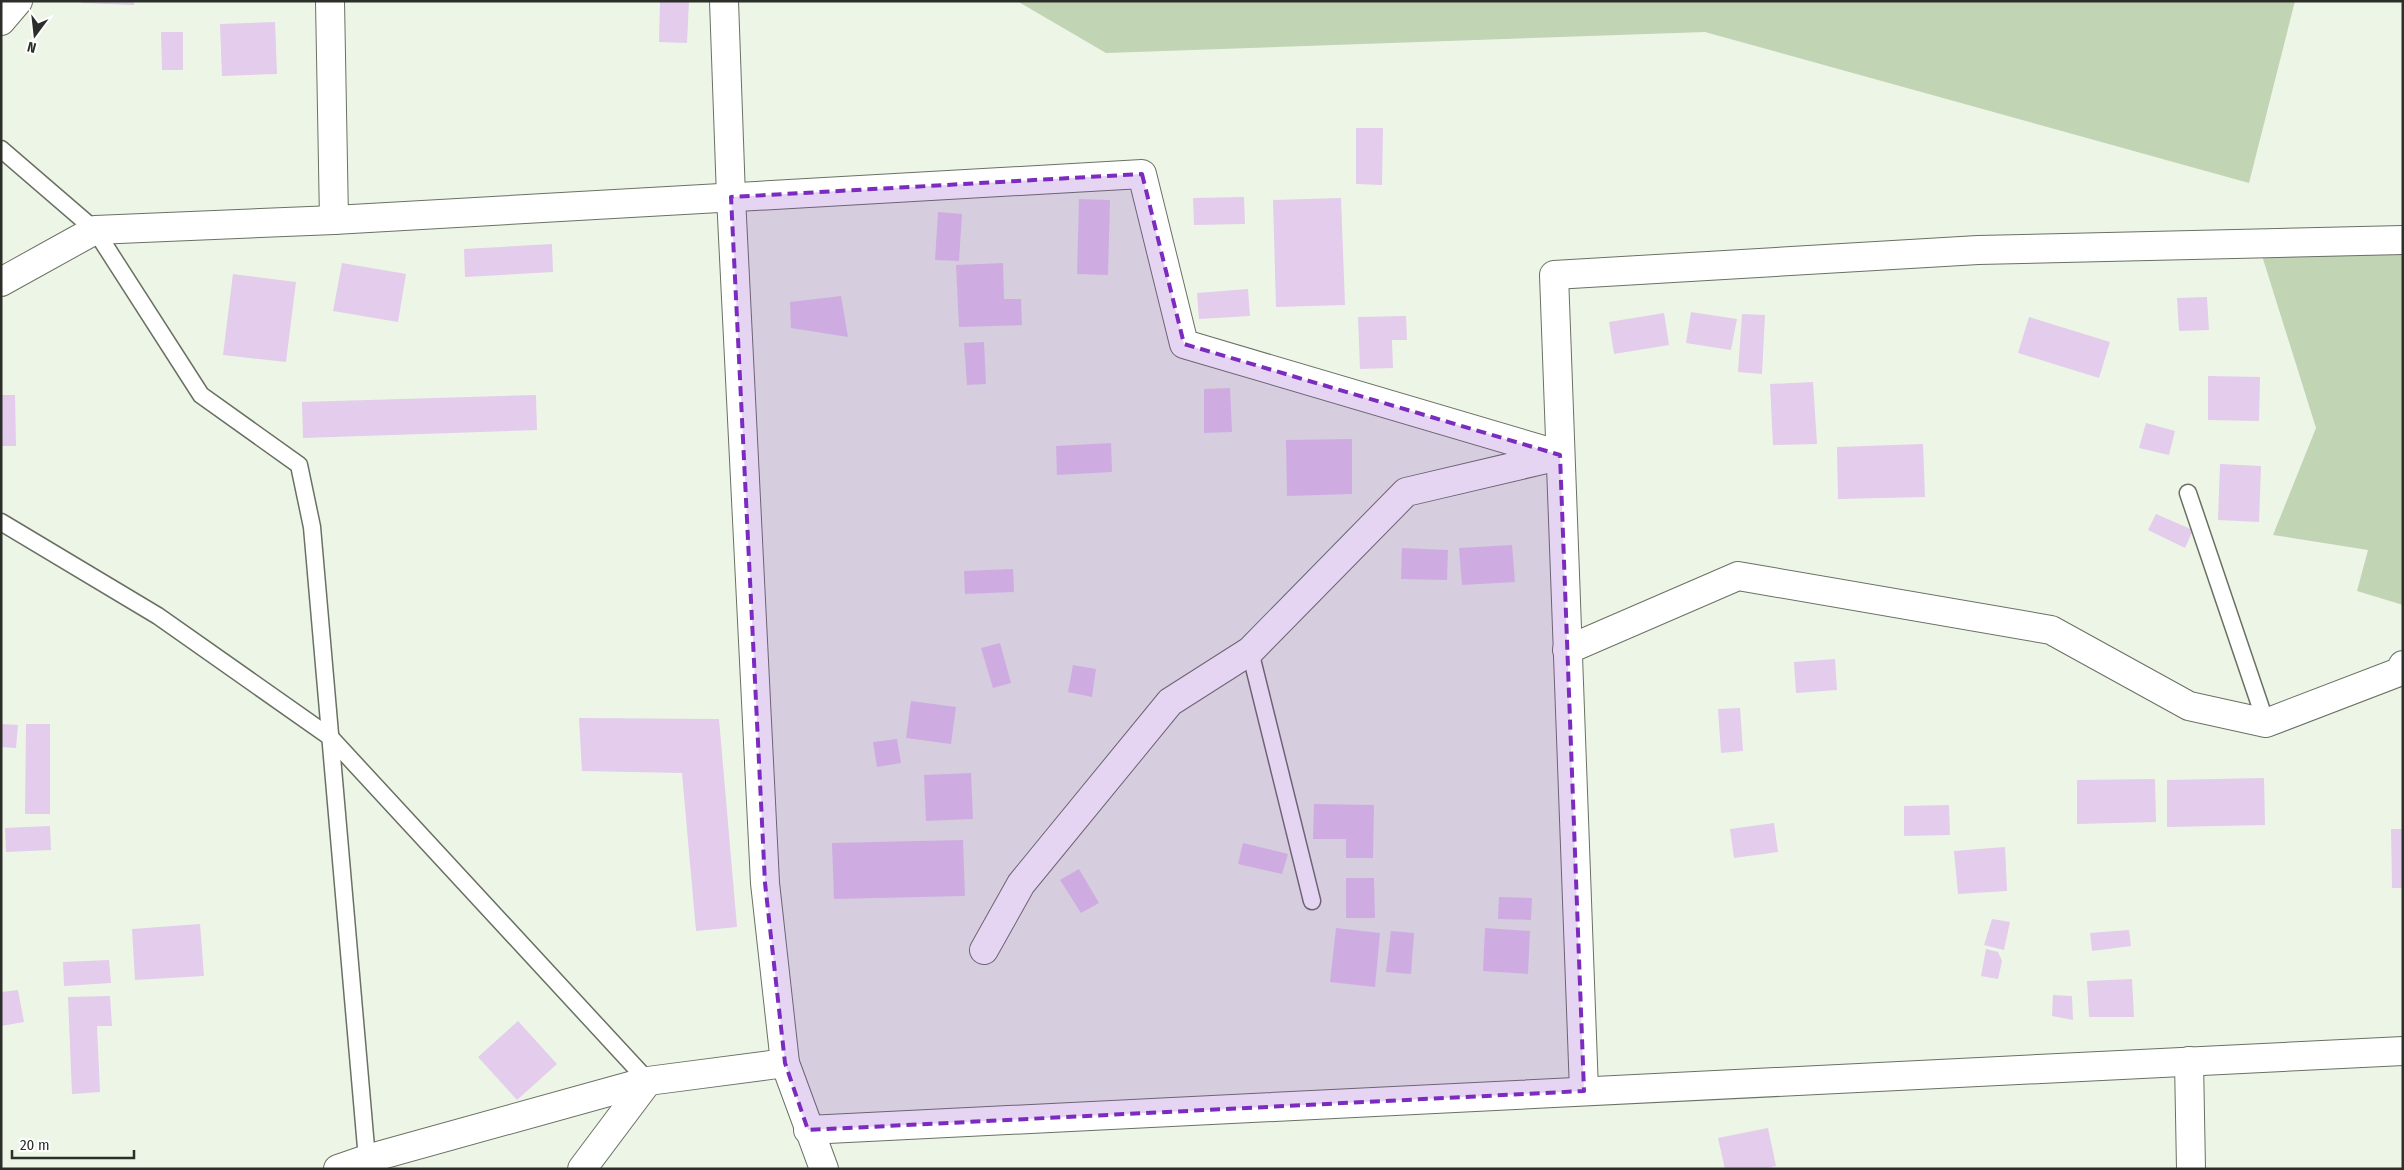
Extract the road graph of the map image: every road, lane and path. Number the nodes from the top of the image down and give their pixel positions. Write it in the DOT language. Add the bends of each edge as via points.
graph roads {
  1 [pos="18,1"];
  2 [pos="330,1"];
  3 [pos="724,1"];
  4 [pos="1,21"];
  5 [pos="1,148"];
  6 [pos="731,197"];
  7 [pos="334,220"];
  8 [pos="95,230"];
  9 [pos="2403,240"];
  10 [pos="1,282"];
  11 [pos="1560,455"];
  12 [pos="2188,493"];
  13 [pos="1,522"];
  14 [pos="1568,650"];
  15 [pos="1250,652"];
  16 [pos="2403,664"];
  17 [pos="2266,723"];
  18 [pos="330,737"];
  19 [pos="1312,901"];
  20 [pos="984,950"];
  21 [pos="2403,1051"];
  22 [pos="2189,1061"];
  23 [pos="786,1063"];
  24 [pos="648,1081"];
  25 [pos="1584,1091"];
  26 [pos="808,1130"];
  27 [pos="367,1159"];
  28 [pos="338,1169"];
  29 [pos="582,1169"];
  30 [pos="824,1169"];
  31 [pos="2191,1169"];
  1 -- 4 [label="street"];
  2 -- 7 [label="street"];
  3 -- 6 [label="street"];
  5 -- 8 [label="lane"];
  6 -- 7 [label="street"];
  6 -- 11 [label="street" via="1142,174 1184,344"];
  6 -- 23 [label="street" via="765,883"];
  7 -- 8 [label="street"];
  8 -- 10 [label="street"];
  8 -- 18 [label="lane" via="201,395 298,465 312,527"];
  9 -- 11 [label="street" via="1978,250 1554,275"];
  11 -- 14 [label="street"];
  11 -- 15 [label="street" via="1406,492"];
  12 -- 17 [label="lane"];
  13 -- 18 [label="lane" via="158,616"];
  14 -- 17 [label="street" via="1738,576 2051,630 2189,706"];
  14 -- 25 [label="street"];
  15 -- 19 [label="lane"];
  15 -- 20 [label="street" via="1170,702 1020,884"];
  16 -- 17 [label="street" via="2399,672"];
  18 -- 24 [label="lane"];
  18 -- 27 [label="lane"];
  21 -- 22 [label="street"];
  22 -- 25 [label="street"];
  22 -- 31 [label="street"];
  23 -- 24 [label="street"];
  23 -- 26 [label="street"];
  24 -- 27 [label="street"];
  24 -- 29 [label="street"];
  25 -- 26 [label="street"];
  26 -- 30 [label="street"];
  27 -- 28 [label="street"];
}
